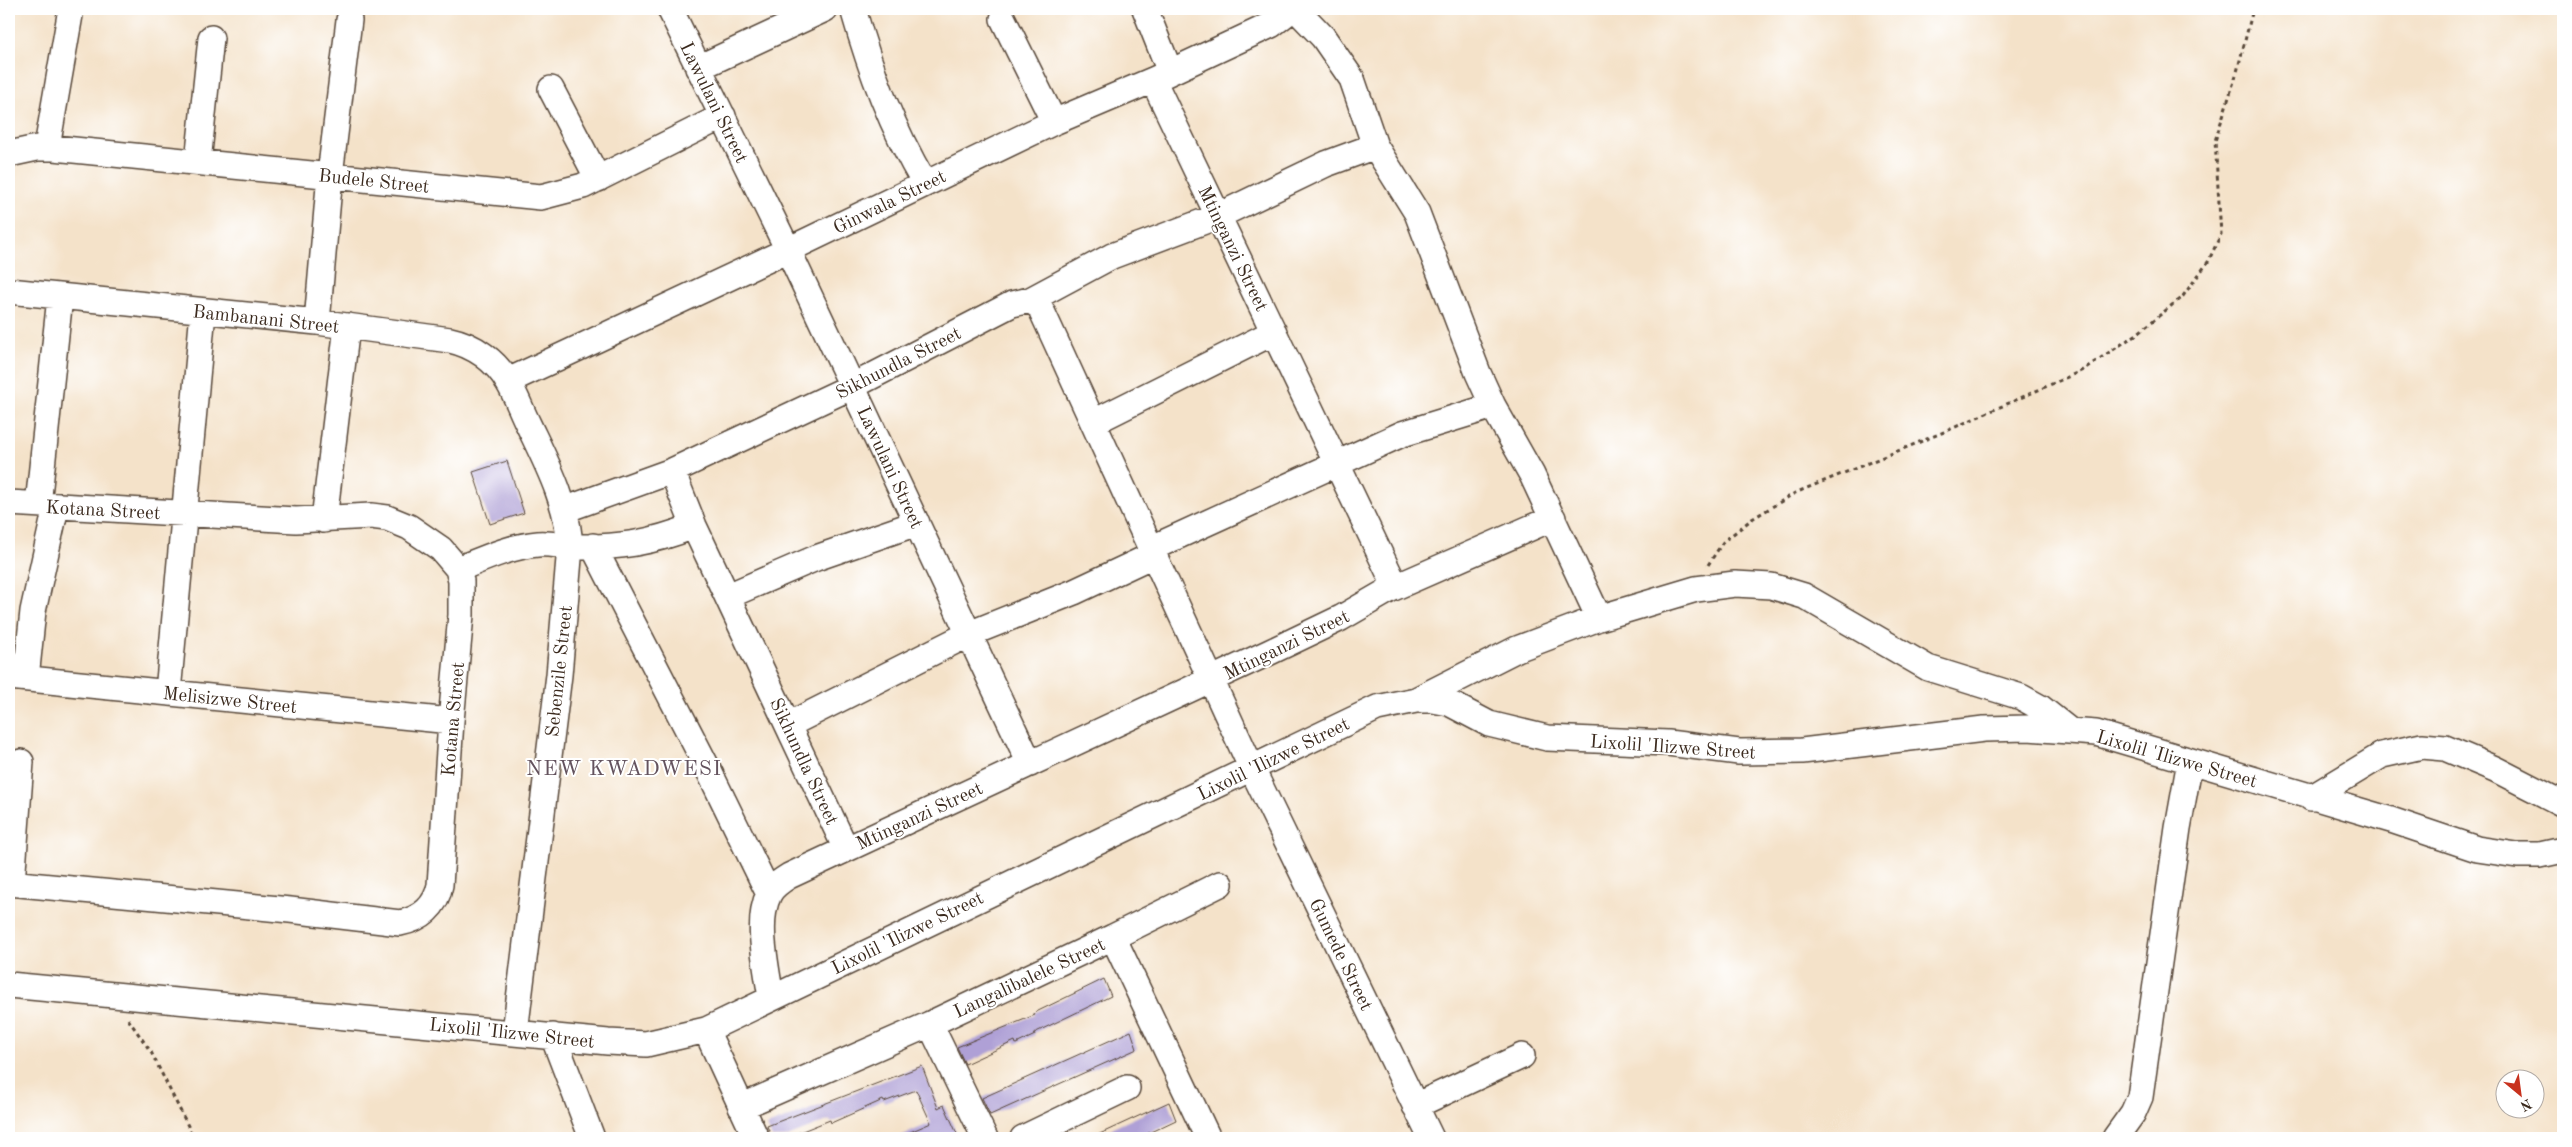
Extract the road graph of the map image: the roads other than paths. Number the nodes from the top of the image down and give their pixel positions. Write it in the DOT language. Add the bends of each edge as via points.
graph roads {
  1 [pos="71,9"];
  2 [pos="670,9"];
  3 [pos="825,9"];
  4 [pos="852,9"];
  5 [pos="1145,9"];
  6 [pos="1292,9"];
  7 [pos="1296,9"];
  8 [pos="1004,19"];
  9 [pos="349,20"];
  10 [pos="211,38"];
  11 [pos="698,68"];
  12 [pos="1162,76"];
  13 [pos="551,89"];
  14 [pos="723,116"];
  15 [pos="1054,122"];
  16 [pos="1375,146"];
  17 [pos="47,147"];
  18 [pos="9,154"];
  19 [pos="198,162"];
  20 [pos="330,175"];
  21 [pos="598,179"];
  22 [pos="925,184"];
  23 [pos="1218,216"];
  24 [pos="788,250"];
  25 [pos="9,291"];
  26 [pos="60,297"];
  27 [pos="1030,300"];
  28 [pos="203,312"];
  29 [pos="317,322"];
  30 [pos="347,326"];
  31 [pos="1274,332"];
  32 [pos="508,381"];
  33 [pos="853,386"];
  34 [pos="1493,406"];
  35 [pos="1094,422"];
  36 [pos="1337,463"];
  37 [pos="672,471"];
  38 [pos="9,503"];
  39 [pos="47,506"];
  40 [pos="564,510"];
  41 [pos="184,513"];
  42 [pos="1553,518"];
  43 [pos="324,520"];
  44 [pos="917,523"];
  45 [pos="694,526"];
  46 [pos="581,546"];
  47 [pos="1153,551"];
  48 [pos="458,569"];
  49 [pos="1391,589"];
  50 [pos="728,596"];
  51 [pos="1598,618"];
  52 [pos="969,634"];
  53 [pos="17,677"];
  54 [pos="1213,679"];
  55 [pos="168,692"];
  56 [pos="1416,700"];
  57 [pos="451,721"];
  58 [pos="788,725"];
  59 [pos="2070,731"];
  60 [pos="2190,761"];
  61 [pos="21,762"];
  62 [pos="1030,764"];
  63 [pos="1252,769"];
  64 [pos="2310,798"];
  65 [pos="2563,804"];
  66 [pos="846,848"];
  67 [pos="2563,850"];
  68 [pos="10,883"];
  69 [pos="1220,884"];
  70 [pos="769,894"];
  71 [pos="1113,937"];
  72 [pos="9,985"];
  73 [pos="771,998"];
  74 [pos="930,1024"];
  75 [pos="706,1030"];
  76 [pos="515,1032"];
  77 [pos="553,1036"];
  78 [pos="1522,1056"];
  79 [pos="1128,1088"];
  80 [pos="1416,1106"];
  81 [pos="742,1107"];
  82 [pos="592,1138"];
  83 [pos="756,1138"];
  84 [pos="985,1138"];
  85 [pos="1023,1138"];
  86 [pos="1208,1138"];
  87 [pos="1431,1138"];
  88 [pos="2115,1138"];
  1 -- 17 [label="street"];
  2 -- 11 [label="street, Lawulani Street"];
  3 -- 11 [label="street"];
  4 -- 22 [label="street" via="880,96 904,150"];
  5 -- 12 [label="street, Mtinganzi Street"];
  6 -- 12 [label="street, Ginwala Street" via="1271,25"];
  7 -- 16 [label="street" via="1323,36 1352,79"];
  8 -- 15 [label="street"];
  9 -- 20 [label="street"];
  10 -- 19 [label="street"];
  11 -- 14 [label="street, Lawulani Street"];
  12 -- 15 [label="street, Ginwala Street"];
  12 -- 23 [label="street, Mtinganzi Street"];
  13 -- 21 [label="street"];
  14 -- 21 [label="street, Budele Street"];
  14 -- 24 [label="street, Lawulani Street"];
  15 -- 22 [label="street, Ginwala Street"];
  16 -- 23 [label="street, Sikhundla Street" via="1326,164"];
  16 -- 34 [label="street" via="1417,213 1469,353"];
  17 -- 18 [label="street, Budele Street"];
  17 -- 19 [label="street, Budele Street"];
  19 -- 20 [label="street, Budele Street"];
  20 -- 21 [label="street, Budele Street" via="523,197 559,194"];
  20 -- 29 [label="street"];
  22 -- 24 [label="street, Ginwala Street"];
  23 -- 27 [label="street, Sikhundla Street" via="1112,256"];
  23 -- 31 [label="street, Mtinganzi Street"];
  24 -- 32 [label="street, Ginwala Street"];
  24 -- 33 [label="street, Lawulani Street"];
  25 -- 26 [label="street, Bambanani Street"];
  26 -- 28 [label="street, Bambanani Street"];
  26 -- 39 [label="street"];
  27 -- 33 [label="street, Sikhundla Street" via="1012,304"];
  27 -- 35 [label="street" via="1040,307"];
  28 -- 29 [label="street, Bambanani Street"];
  28 -- 41 [label="street"];
  29 -- 30 [label="street, Bambanani Street"];
  30 -- 32 [label="street, Bambanani Street" via="463,343 485,356"];
  30 -- 43 [label="street"];
  31 -- 35 [label="street"];
  31 -- 36 [label="street, Mtinganzi Street"];
  32 -- 40 [label="street, Sebenzile Street" via="547,464"];
  33 -- 37 [label="street, Sikhundla Street"];
  33 -- 44 [label="street, Lawulani Street"];
  34 -- 36 [label="street" via="1426,425"];
  34 -- 42 [label="street"];
  35 -- 47 [label="street"];
  36 -- 47 [label="street"];
  36 -- 49 [label="street, Mtinganzi Street" via="1391,577"];
  37 -- 40 [label="street"];
  37 -- 45 [label="street, Sikhundla Street"];
  38 -- 39 [label="street, Kotana Street"];
  39 -- 41 [label="street, Kotana Street"];
  39 -- 53 [label="street" via="33,611"];
  40 -- 46 [label="street, Sebenzile Street" via="569,530"];
  41 -- 43 [label="street, Kotana Street"];
  41 -- 55 [label="street"];
  42 -- 49 [label="street"];
  42 -- 51 [label="street"];
  43 -- 48 [label="street, Kotana Street" via="387,518 409,527 433,543 451,558"];
  44 -- 50 [label="street" via="816,558"];
  44 -- 52 [label="street, Lawulani Street"];
  45 -- 46 [label="street" via="644,543"];
  45 -- 50 [label="street, Sikhundla Street"];
  46 -- 48 [label="street" via="535,544 488,556"];
  46 -- 70 [label="street" via="707,767"];
  46 -- 76 [label="street, Sebenzile Street" via="559,675"];
  47 -- 52 [label="street" via="1074,592"];
  47 -- 54 [label="street"];
  48 -- 57 [label="street, Kotana Street" via="461,615"];
  49 -- 54 [label="street, Mtinganzi Street" via="1341,618"];
  50 -- 58 [label="street, Sikhundla Street"];
  51 -- 56 [label="street" via="1517,650"];
  51 -- 59 [label="street" via="1696,589 1735,584 1771,586 1804,596 1928,668 2021,697"];
  52 -- 58 [label="street"];
  52 -- 62 [label="street, Lawulani Street"];
  53 -- 55 [label="street, Melisizwe Street"];
  54 -- 62 [label="street, Mtinganzi Street"];
  54 -- 63 [label="street"];
  55 -- 57 [label="street, Melisizwe Street"];
  56 -- 59 [label="street, Lixolil 'Ilizwe Street" via="1449,703 1489,724 1547,738 1668,743 1739,752 1802,752 1984,729"];
  56 -- 63 [label="street, Lixolil 'Ilizwe Street" via="1377,708"];
  57 -- 68 [label="street, Kotana Street" via="438,894 424,914 413,921 400,923"];
  58 -- 66 [label="street, Sikhundla Street"];
  59 -- 60 [label="street, Lixolil 'Ilizwe Street" via="2112,737"];
  60 -- 64 [label="street, Lixolil 'Ilizwe Street"];
  60 -- 88 [label="street" via="2140,1097"];
  61 -- 68 [label="street"];
  62 -- 66 [label="street, Mtinganzi Street"];
  63 -- 73 [label="street, Lixolil 'Ilizwe Street"];
  63 -- 80 [label="street, Gumede Street"];
  64 -- 65 [label="street" via="2382,755 2422,746 2445,748 2487,765"];
  64 -- 67 [label="street, Lixolil 'Ilizwe Street" via="2477,848 2517,855"];
  66 -- 70 [label="street, Mtinganzi Street" via="789,876"];
  69 -- 71 [label="street"];
  70 -- 73 [label="street" via="762,933"];
  71 -- 74 [label="street, Langalibalele Street"];
  71 -- 86 [label="street, Langalibalele Street"];
  72 -- 76 [label="street, Lixolil 'Ilizwe Street"];
  73 -- 75 [label="street, Lixolil 'Ilizwe Street"];
  74 -- 81 [label="street, Langalibalele Street"];
  74 -- 84 [label="street"];
  75 -- 77 [label="street, Lixolil 'Ilizwe Street" via="646,1044"];
  75 -- 81 [label="street"];
  76 -- 77 [label="street, Lixolil 'Ilizwe Street"];
  77 -- 82 [label="street"];
  78 -- 80 [label="street"];
  79 -- 85 [label="street"];
  80 -- 87 [label="street, Gumede Street"];
  81 -- 83 [label="street"];
}
